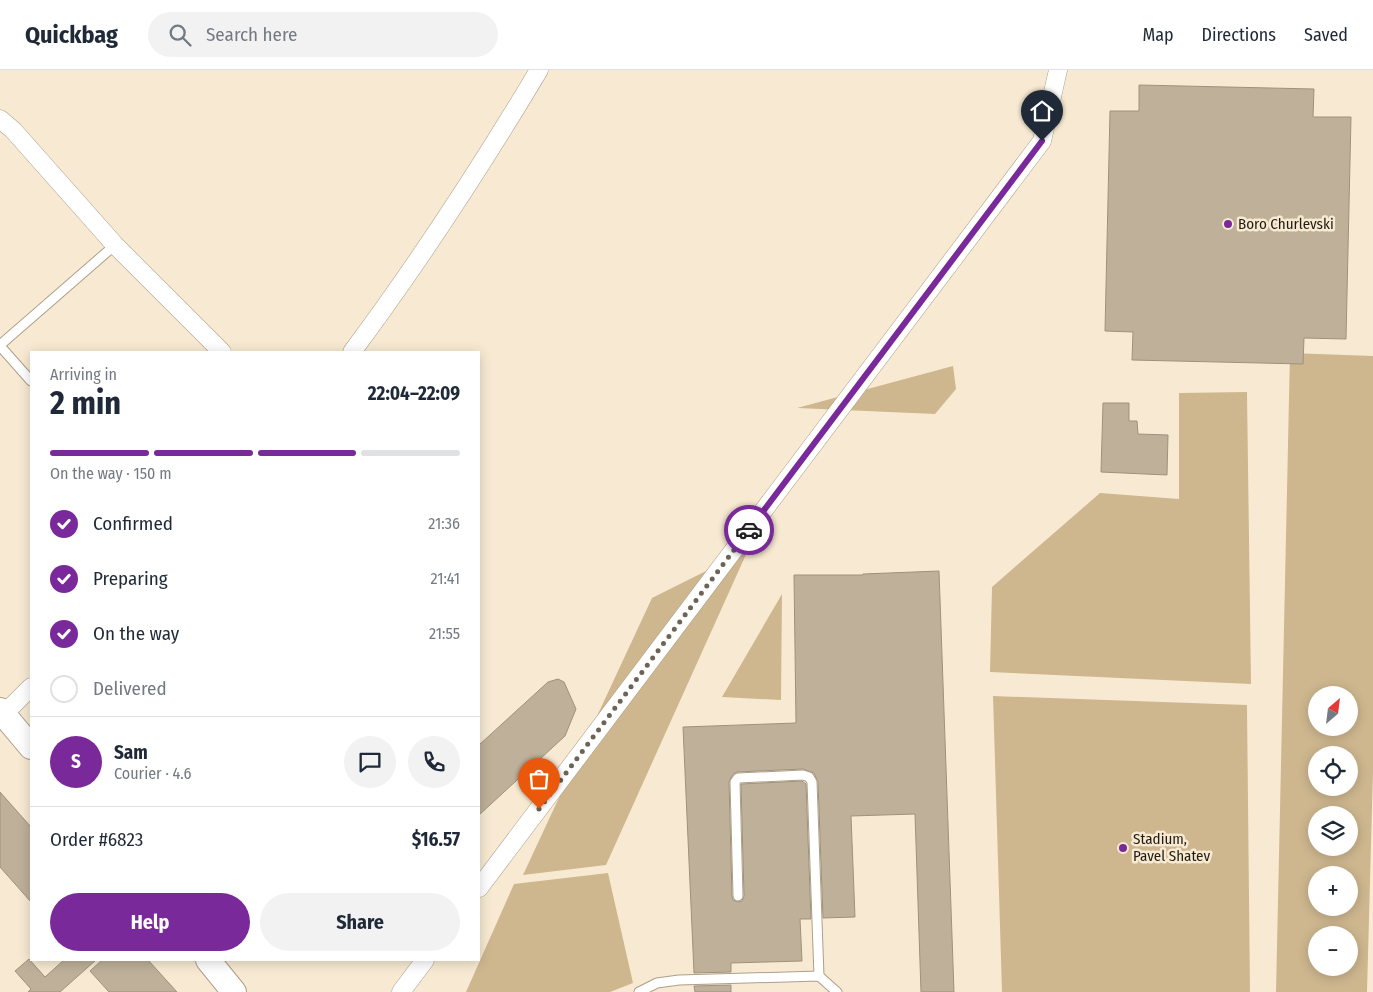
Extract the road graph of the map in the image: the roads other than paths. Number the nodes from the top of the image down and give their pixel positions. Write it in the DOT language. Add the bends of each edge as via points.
graph roads {
  1 [pos="538,70"];
  2 [pos="1058,70"];
  3 [pos="0,119"];
  4 [pos="115,245"];
  5 [pos="0,346"];
  6 [pos="221,351"];
  7 [pos="353,351"];
  8 [pos="30,380"];
  9 [pos="30,688"];
  10 [pos="1,714"];
  11 [pos="30,746"];
  12 [pos="480,887"];
  13 [pos="738,896"];
  14 [pos="209,961"];
  15 [pos="424,961"];
  16 [pos="819,976"];
  17 [pos="657,988"];
  18 [pos="234,992"];
  19 [pos="401,992"];
  20 [pos="639,992"];
  21 [pos="836,992"];
  1 -- 7 [label="street" via="491,150"];
  2 -- 12 [label="street" via="1042,141"];
  3 -- 4 [label="street"];
  4 -- 5 [label="lane"];
  4 -- 6 [label="street"];
  5 -- 8 [label="lane"];
  9 -- 10 [label="street"];
  10 -- 11 [label="street"];
  13 -- 16 [label="lane" via="735,782 738,778 809,777 812,782"];
  14 -- 18 [label="street"];
  15 -- 19 [label="street"];
  16 -- 17 [label="lane" via="679,980"];
  16 -- 21 [label="lane"];
  17 -- 20 [label="lane"];
}
